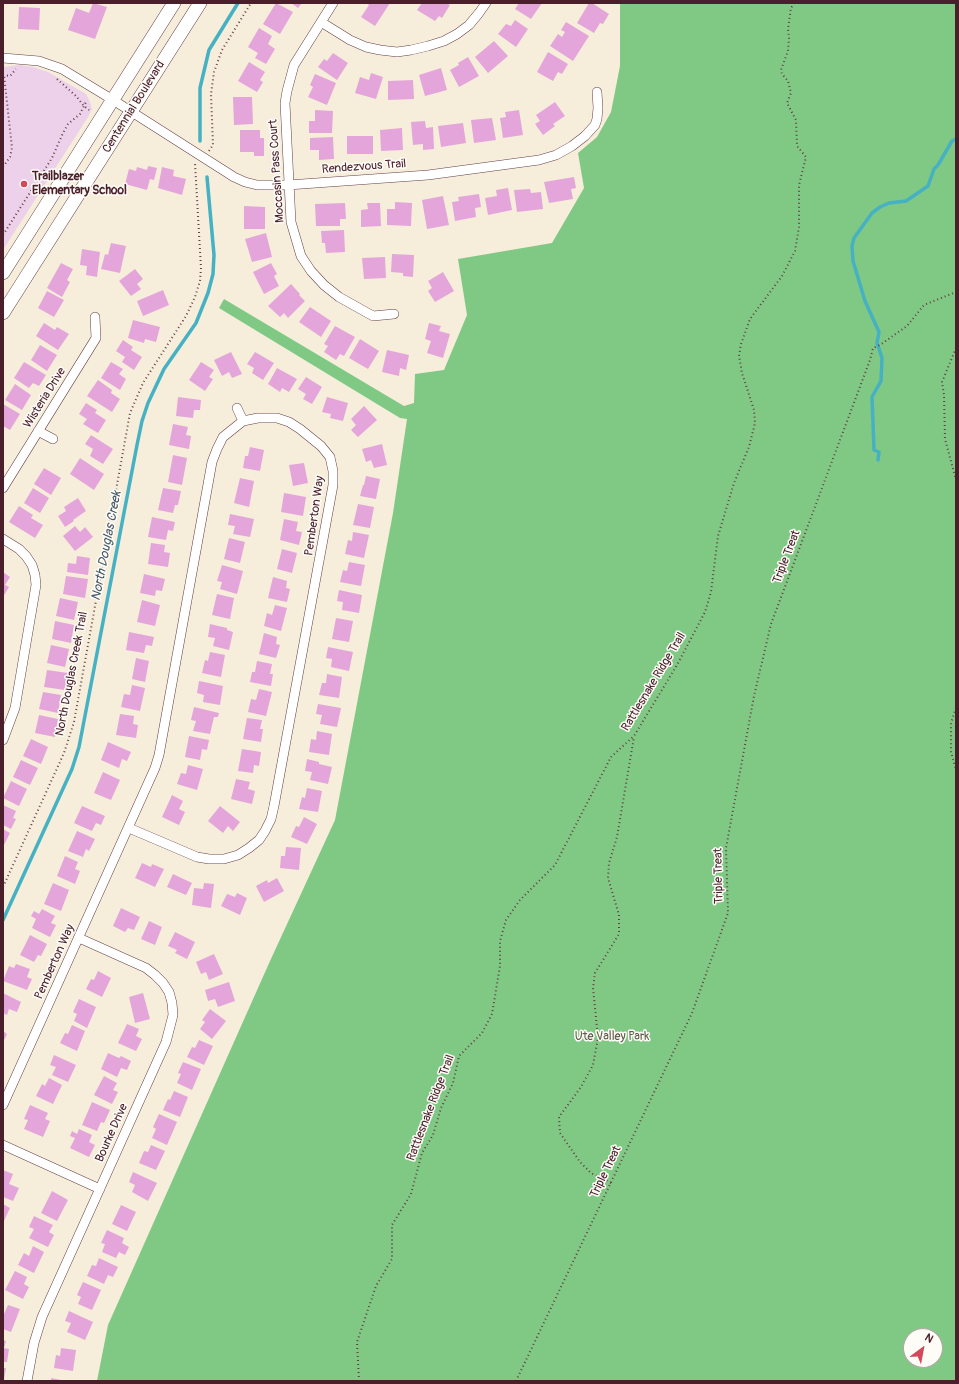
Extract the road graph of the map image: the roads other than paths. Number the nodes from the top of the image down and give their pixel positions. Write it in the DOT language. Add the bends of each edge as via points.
graph roads {
  1 [pos="174,3"];
  2 [pos="200,3"];
  3 [pos="333,3"];
  4 [pos="486,3"];
  5 [pos="321,22"];
  6 [pos="3,58"];
  7 [pos="597,92"];
  8 [pos="113,100"];
  9 [pos="131,112"];
  10 [pos="288,185"];
  11 [pos="3,273"];
  12 [pos="3,313"];
  13 [pos="394,314"];
  14 [pos="95,317"];
  15 [pos="237,408"];
  16 [pos="243,421"];
  17 [pos="38,431"];
  18 [pos="52,439"];
  19 [pos="3,488"];
  20 [pos="3,539"];
  21 [pos="3,740"];
  22 [pos="129,828"];
  23 [pos="79,938"];
  24 [pos="3,1105"];
  25 [pos="3,1145"];
  26 [pos="100,1189"];
  27 [pos="27,1381"];
  1 -- 8 [label="main road, Centennial Boulevard"];
  2 -- 9 [label="main road, Centennial Boulevard"];
  3 -- 5 [label="street, Moccasin Pass Court"];
  4 -- 5 [label="street" via="469,25 457,34 428,46 397,52 366,47"];
  5 -- 10 [label="street, Moccasin Pass Court" via="294,65 287,91 285,102"];
  6 -- 8 [label="street, Rendezvous Trail" via="51,64"];
  7 -- 10 [label="street, Rendezvous Trail" via="595,125 572,146 556,155 539,160 428,175"];
  8 -- 9 [label="street, Rendezvous Trail"];
  8 -- 11 [label="main road, Centennial Boulevard"];
  9 -- 10 [label="street, Rendezvous Trail" via="234,177 257,185"];
  9 -- 12 [label="main road, Centennial Boulevard"];
  10 -- 13 [label="street, Moccasin Pass Court" via="293,228 302,256 311,272 339,297 373,316"];
  14 -- 17 [label="street, Wisteria Drive" via="96,338"];
  15 -- 16 [label="street"];
  16 -- 22 [label="street, Pemberton Way" via="223,437 212,462 159,755"];
  16 -- 22 [label="street, Pemberton Way" via="277,418 289,422 333,456 331,502 271,819 259,840 240,859 197,857"];
  17 -- 18 [label="street"];
  17 -- 19 [label="street, Wisteria Drive"];
  20 -- 21 [label="street" via="26,556 36,575 16,701"];
  22 -- 23 [label="street, Pemberton Way"];
  23 -- 24 [label="street, Pemberton Way"];
  23 -- 26 [label="street, Bourke Drive" via="146,968 174,996 173,1016 166,1042"];
  25 -- 26 [label="street"];
  26 -- 27 [label="street, Bourke Drive" via="42,1317"];
}
